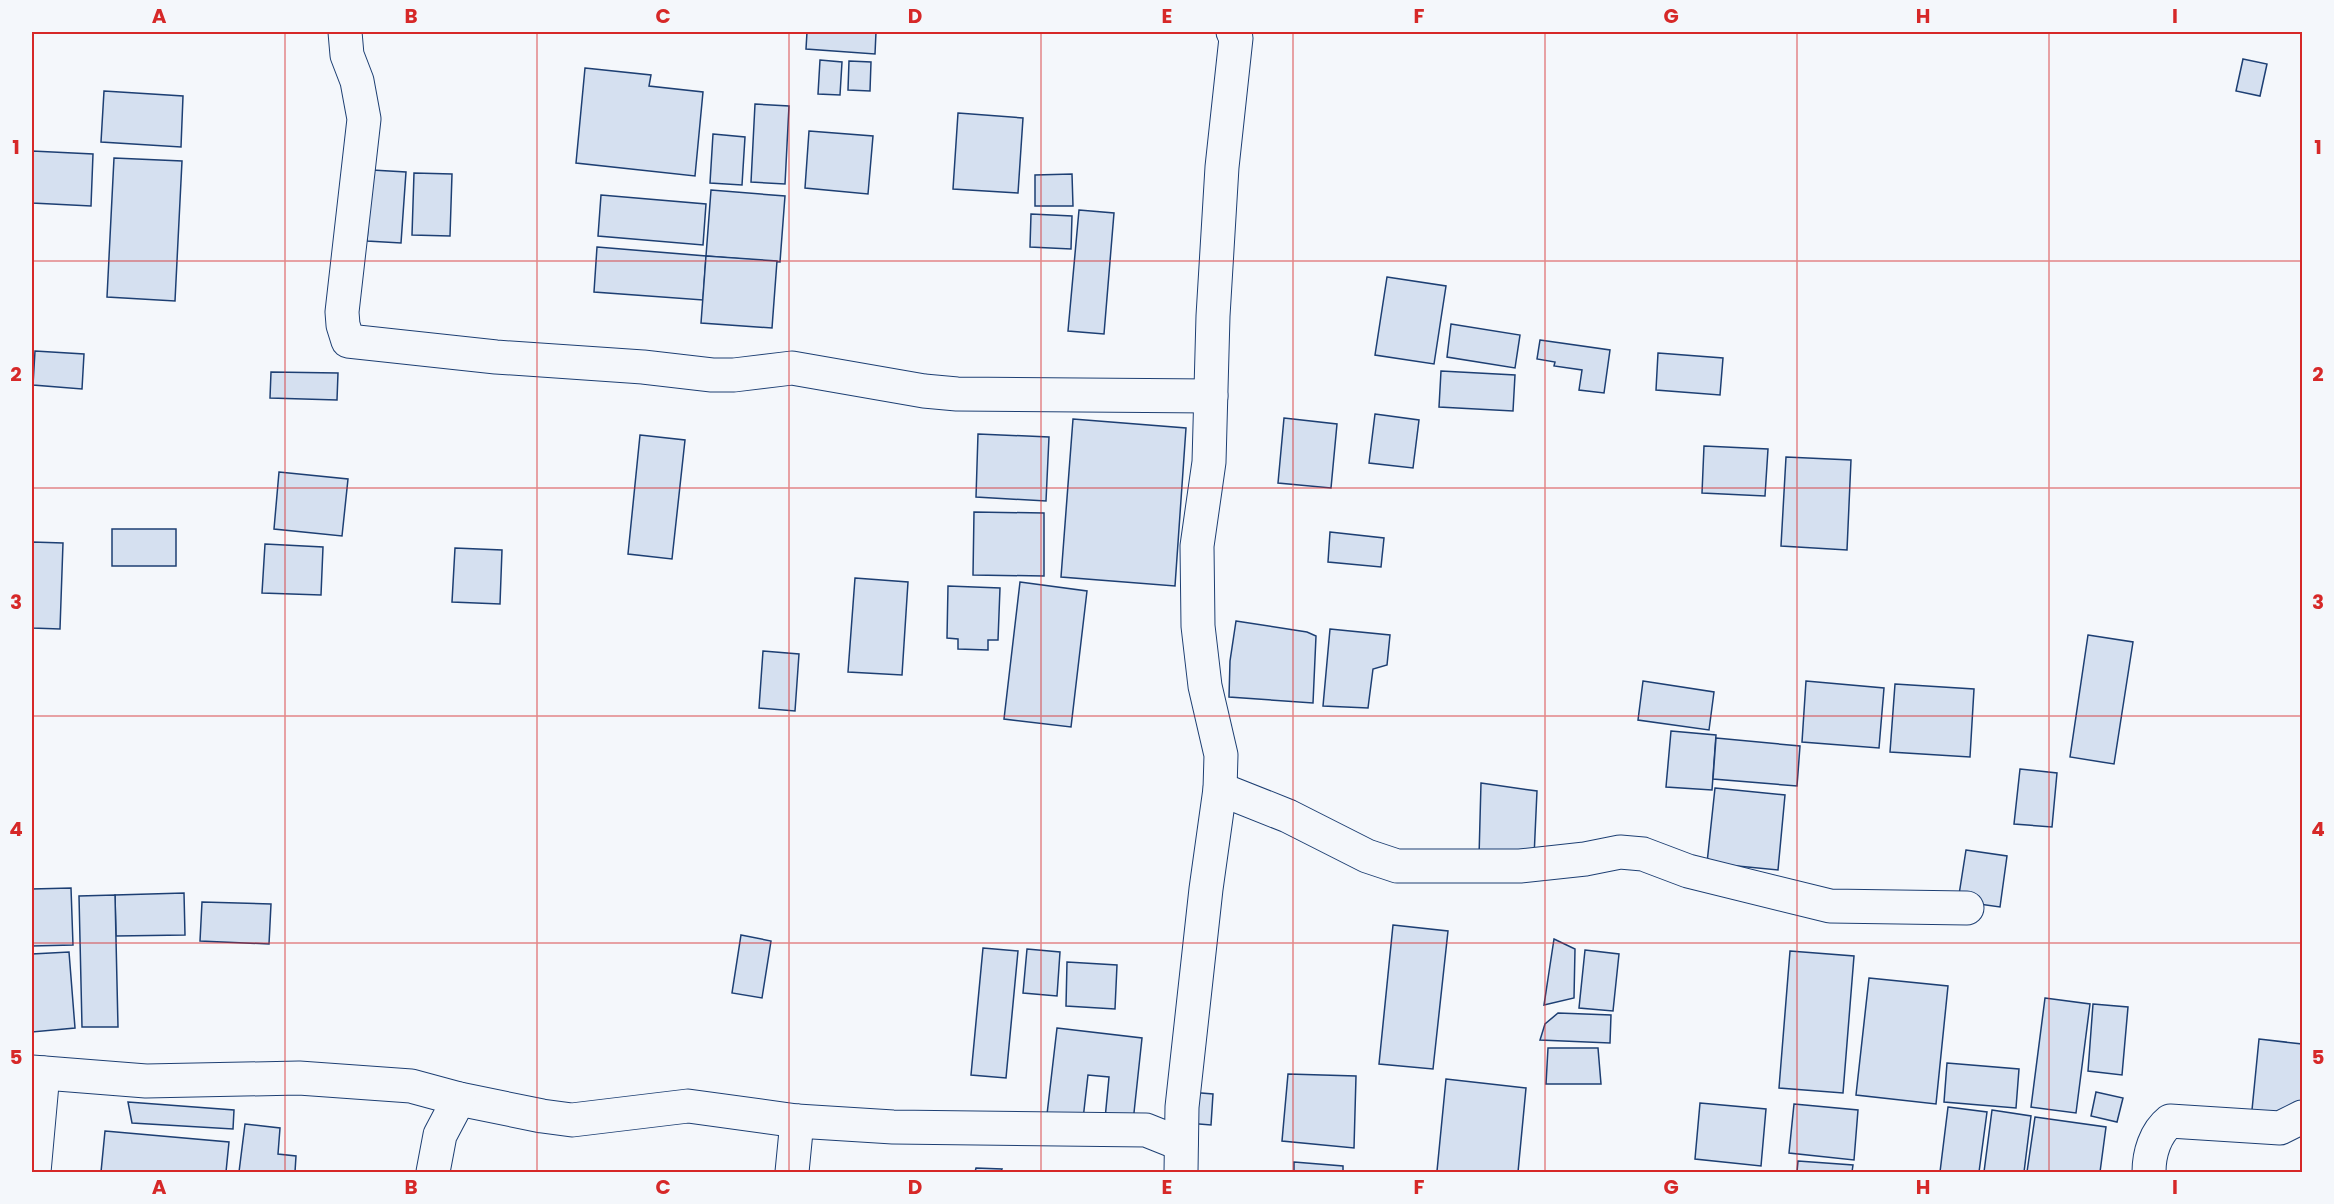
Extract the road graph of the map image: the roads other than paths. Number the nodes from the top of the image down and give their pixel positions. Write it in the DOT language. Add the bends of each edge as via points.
graph roads {
  1 [pos="345,32"];
  2 [pos="1233,32"];
  3 [pos="1211,396"];
  4 [pos="1220,789"];
  5 [pos="1967,908"];
  6 [pos="37,1072"];
  7 [pos="459,1099"];
  8 [pos="1182,1107"];
  9 [pos="2302,1118"];
  10 [pos="797,1121"];
  11 [pos="1146,1130"];
  12 [pos="1181,1158"];
  13 [pos="34,1173"];
  14 [pos="433,1173"];
  15 [pos="792,1173"];
  16 [pos="2149,1173"];
  1 -- 3 [label="street" via="364,119 342,312 348,340 712,375 792,368 957,394"];
  2 -- 3 [label="street" via="1236,38 1222,167"];
  3 -- 4 [label="street" via="1209,462 1197,546 1198,626 1205,686 1221,755"];
  4 -- 5 [label="street" via="1397,866 1520,866 1620,852 1643,854 1688,871 1830,906"];
  4 -- 8 [label="street"];
  6 -- 7 [label="street" via="146,1081 299,1077 411,1086"];
  6 -- 13 [label="street"];
  7 -- 10 [label="street" via="572,1120 688,1106"];
  7 -- 14 [label="street" via="440,1135"];
  8 -- 11 [label="street"];
  8 -- 12 [label="street"];
  9 -- 16 [label="street" via="2280,1128 2170,1121 2155,1140"];
  10 -- 11 [label="street" via="893,1127"];
  10 -- 15 [label="street"];
  11 -- 12 [label="street"];
}
